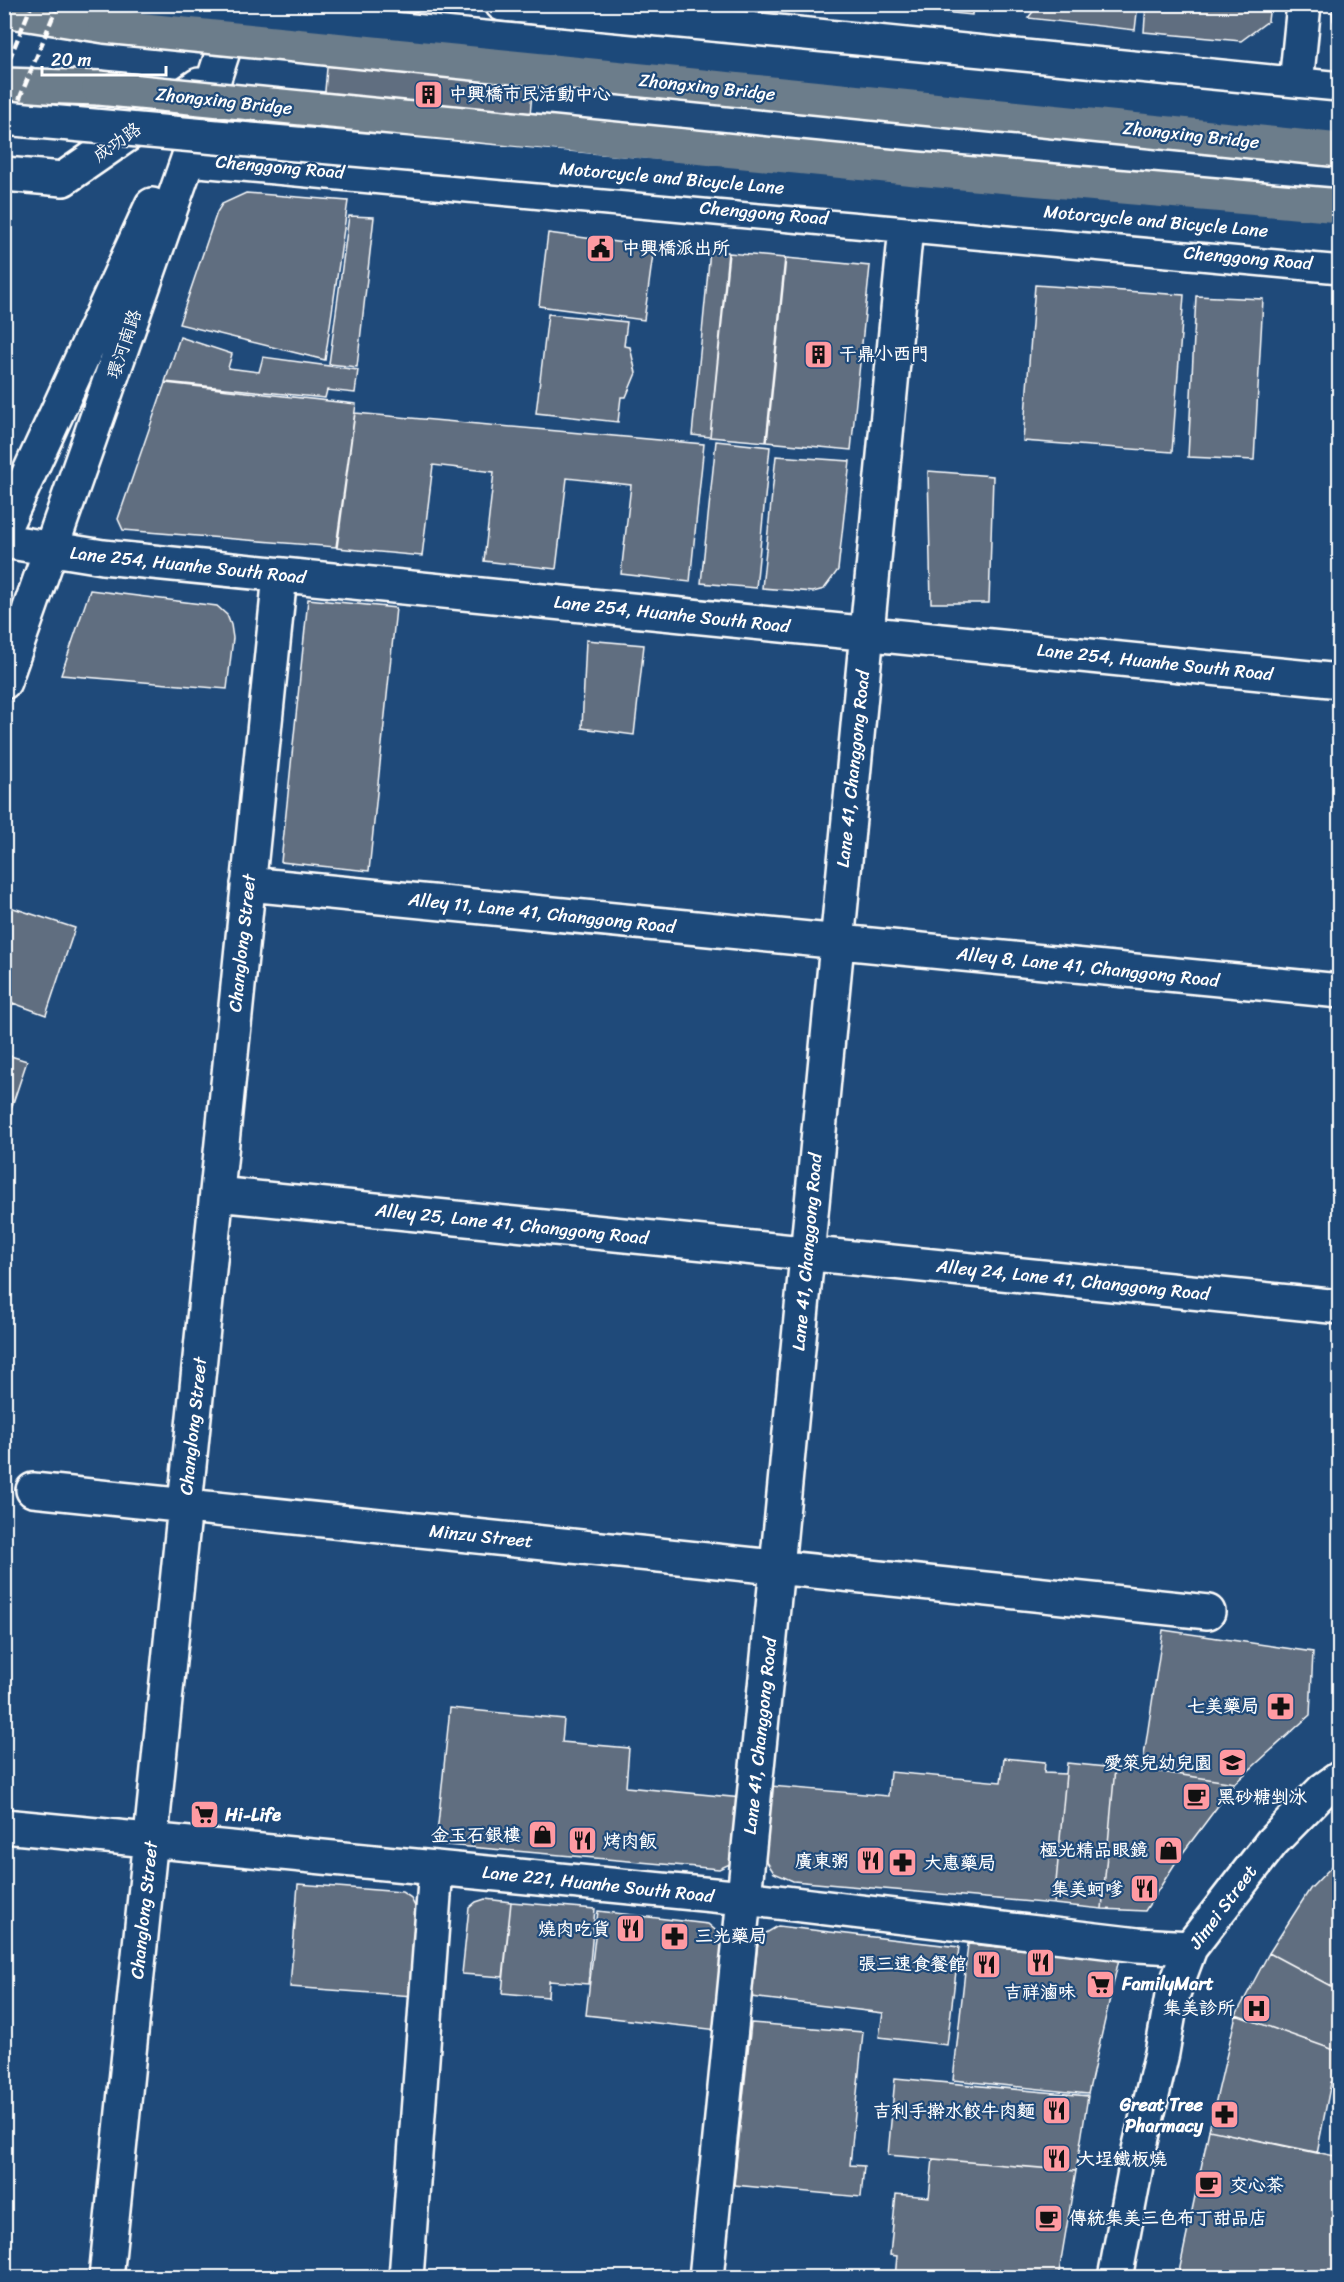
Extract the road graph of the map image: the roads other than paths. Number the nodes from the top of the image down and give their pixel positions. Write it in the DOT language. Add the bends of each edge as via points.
graph roads {
  1 [pos="131,4"];
  2 [pos="199,4"];
  3 [pos="238,4"];
  4 [pos="502,4"];
  5 [pos="1304,4"];
  6 [pos="4,10"];
  7 [pos="210,78"];
  8 [pos="1296,84"];
  9 [pos="4,85"];
  10 [pos="1340,89"];
  11 [pos="4,118"];
  12 [pos="1340,120"];
  13 [pos="1340,150"];
  14 [pos="188,159"];
  15 [pos="4,174"];
  16 [pos="1340,206"];
  17 [pos="906,227"];
  18 [pos="1340,237"];
  19 [pos="1340,266"];
  20 [pos="4,528"];
  21 [pos="4,541"];
  22 [pos="52,549"];
  23 [pos="280,575"];
  24 [pos="867,633"];
  25 [pos="1340,681"];
  26 [pos="4,682"];
  27 [pos="248,885"];
  28 [pos="836,942"];
  29 [pos="1340,991"];
  30 [pos="217,1194"];
  31 [pos="807,1254"];
  32 [pos="1340,1307"];
  33 [pos="33,1490"];
  34 [pos="185,1506"];
  35 [pos="777,1567"];
  36 [pos="1208,1612"];
  37 [pos="1334,1793"];
  38 [pos="4,1826"];
  39 [pos="152,1840"];
  40 [pos="436,1868"];
  41 [pos="744,1898"];
  42 [pos="1190,1948"];
  43 [pos="106,2277"];
  44 [pos="406,2277"];
  45 [pos="706,2277"];
  46 [pos="1115,2277"];
  1 -- 12 [label="street, bridge"];
  2 -- 7 [label="street"];
  3 -- 14 [label="street, 環河南路"];
  4 -- 8 [label="street"];
  5 -- 8 [label="street"];
  6 -- 13 [label="main road, Zhongxing Bridge, bridge" via="105,26"];
  7 -- 14 [label="street"];
  7 -- 15 [label="street, 成功路" via="63,179"];
  7 -- 20 [label="street, 環河南路"];
  8 -- 10 [label="street"];
  9 -- 16 [label="main road, Zhongxing Bridge, bridge" via="99,88 916,169"];
  11 -- 18 [label="street, Motorcycle and Bicycle Lane, bridge"];
  14 -- 17 [label="street, Chenggong Road"];
  14 -- 22 [label="street, 環河南路"];
  17 -- 19 [label="street, Chenggong Road"];
  17 -- 24 [label="street, Lane 41, Changgong Road"];
  21 -- 22 [label="street, Lane 254, Huanhe South Road"];
  22 -- 23 [label="street, Lane 254, Huanhe South Road"];
  22 -- 26 [label="street, 環河南路"];
  23 -- 24 [label="street, Lane 254, Huanhe South Road"];
  23 -- 27 [label="street, Changlong Street"];
  24 -- 25 [label="street, Lane 254, Huanhe South Road"];
  24 -- 28 [label="street, Lane 41, Changgong Road"];
  27 -- 28 [label="street, Alley 11, Lane 41, Changgong Road"];
  27 -- 30 [label="street, Changlong Street"];
  28 -- 29 [label="street, Alley 8, Lane 41, Changgong Road"];
  28 -- 31 [label="street, Lane 41, Changgong Road"];
  30 -- 31 [label="street, Alley 25, Lane 41, Changgong Road"];
  30 -- 34 [label="street, Changlong Street"];
  31 -- 32 [label="street, Alley 24, Lane 41, Changgong Road"];
  31 -- 35 [label="street, Lane 41, Changgong Road"];
  33 -- 34 [label="street, Minzu Street"];
  34 -- 35 [label="street, Minzu Street"];
  34 -- 39 [label="street, Changlong Street"];
  35 -- 36 [label="street, Minzu Street"];
  35 -- 41 [label="street, Lane 41, Changgong Road"];
  37 -- 42 [label="street, Jimei Street" via="1272,1842"];
  38 -- 39 [label="street, Lane 221, Huanhe South Road"];
  39 -- 40 [label="street, Lane 221, Huanhe South Road"];
  39 -- 43 [label="street, Changlong Street"];
  40 -- 41 [label="street, Lane 221, Huanhe South Road"];
  40 -- 44 [label="street"];
  41 -- 42 [label="street, Lane 221, Huanhe South Road"];
  41 -- 45 [label="street, Lane 41, Changgong Road"];
  42 -- 46 [label="street, Jimei Street" via="1172,1996"];
}
